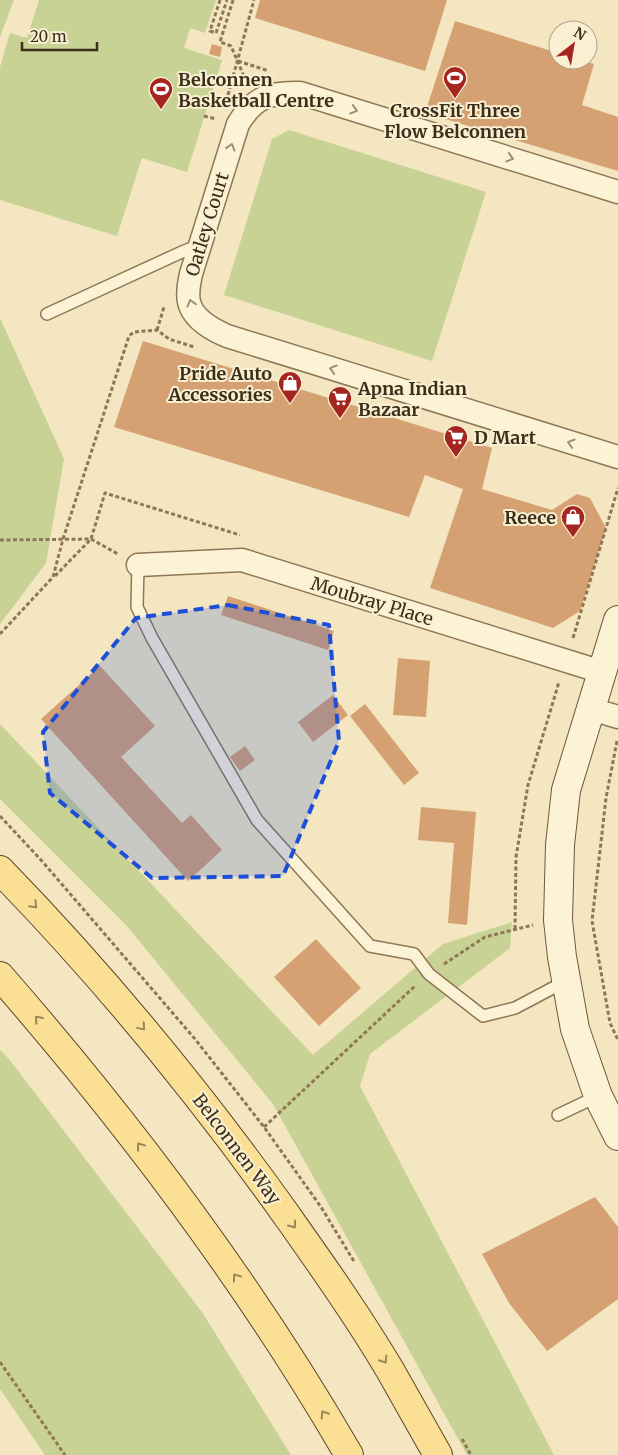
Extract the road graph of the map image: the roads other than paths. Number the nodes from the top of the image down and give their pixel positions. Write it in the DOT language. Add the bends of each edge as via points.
graph roads {
  1 [pos="618,192"];
  2 [pos="200,245"];
  3 [pos="47,314"];
  4 [pos="618,457"];
  5 [pos="138,565"];
  6 [pos="618,620"];
  7 [pos="602,672"];
  8 [pos="591,709"];
  9 [pos="618,717"];
  10 [pos="0,870"];
  11 [pos="0,976"];
  12 [pos="566,981"];
  13 [pos="598,1096"];
  14 [pos="558,1116"];
  15 [pos="618,1136"];
  16 [pos="349,1455"];
  17 [pos="438,1455"];
  2 -- 1 [label="street, Oatley Court, one-way" via="238,124 253,103 275,93 300,93"];
  2 -- 3 [label="lane"];
  4 -- 2 [label="street, Oatley Court, one-way" via="224,335 193,312 189,302 191,274"];
  5 -- 7 [label="street, Moubray Place" via="242,560"];
  5 -- 12 [label="lane" via="138,607 152,638 256,820 370,946 414,954 429,974 483,1016 515,1008"];
  6 -- 7 [label="street"];
  7 -- 8 [label="street"];
  8 -- 9 [label="street"];
  8 -- 12 [label="street" via="566,790 560,845 558,920"];
  10 -- 17 [label="main road, Belconnen Way, one-way" via="121,1002 240,1150 321,1264 389,1368"];
  16 -- 11 [label="main road, one-way" via="238,1280 186,1208 112,1110"];
  12 -- 13 [label="street" via="575,1029"];
  13 -- 14 [label="lane"];
  13 -- 15 [label="street"];
}
